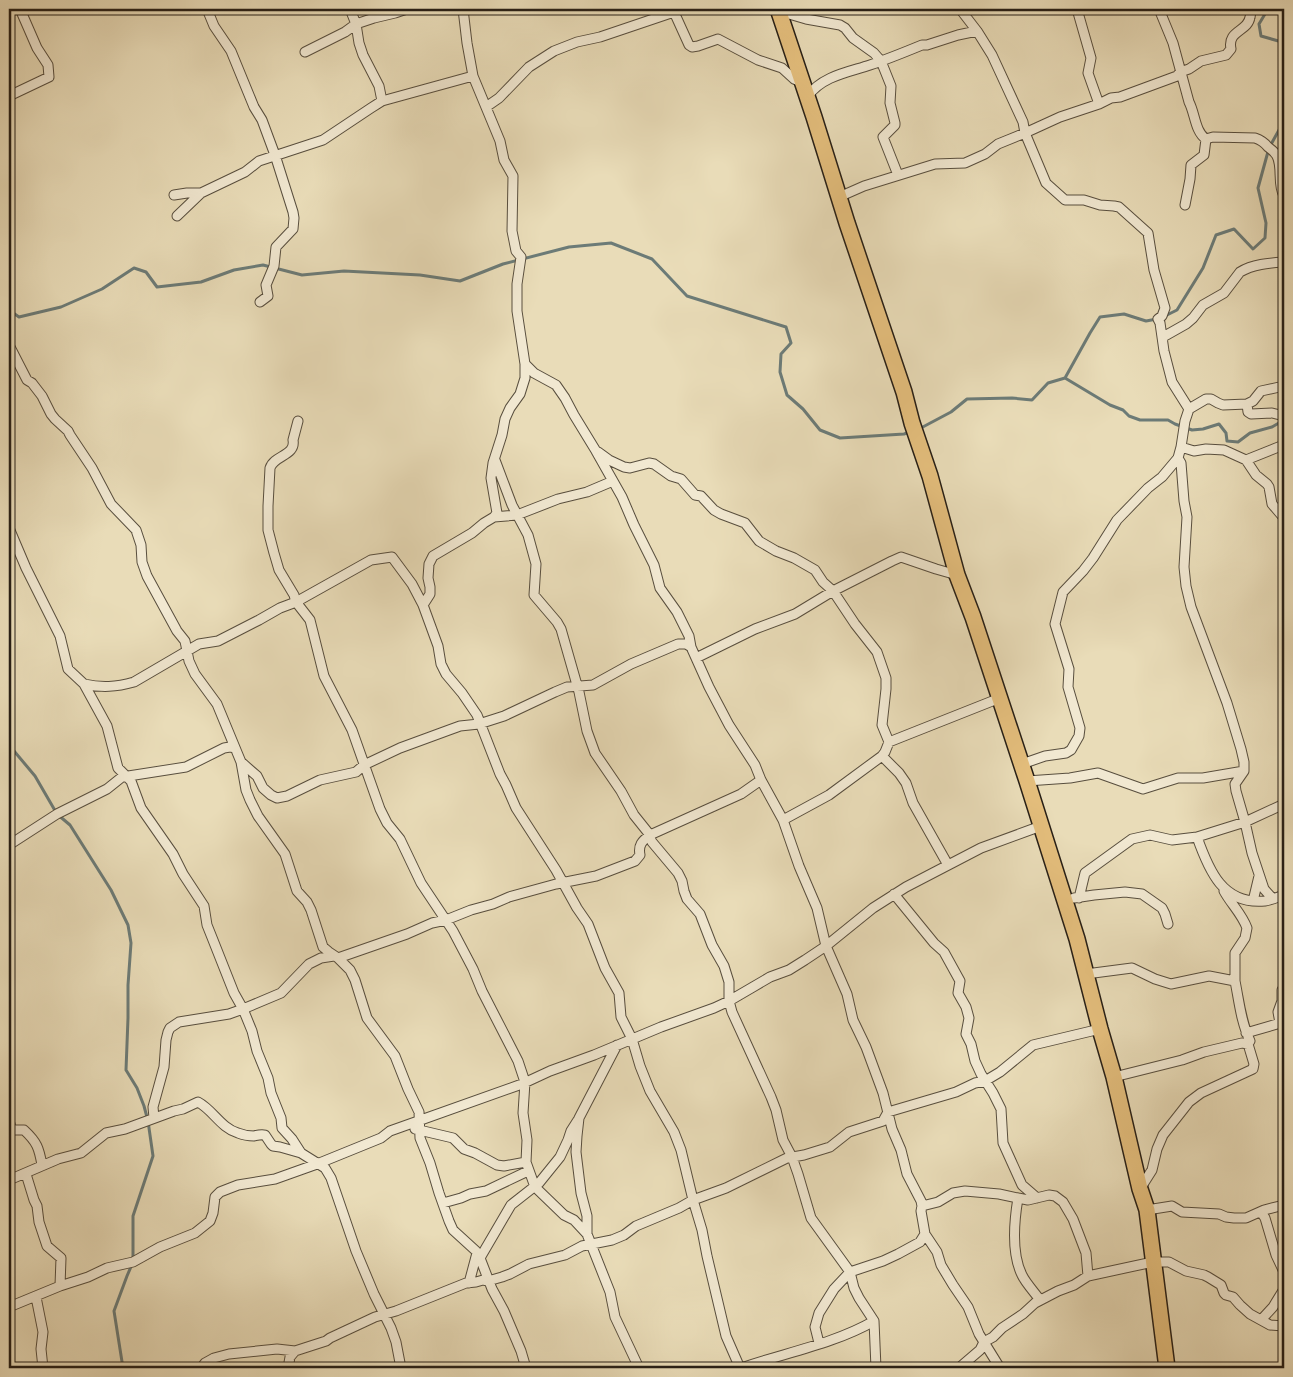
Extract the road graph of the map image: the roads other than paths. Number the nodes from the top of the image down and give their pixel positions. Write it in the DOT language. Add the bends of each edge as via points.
graph roads {
  1 [pos="20,9"];
  2 [pos="207,9"];
  3 [pos="350,9"];
  4 [pos="407,9"];
  5 [pos="463,9"];
  6 [pos="960,9"];
  7 [pos="1077,9"];
  8 [pos="1159,9"];
  9 [pos="1249,9"];
  10 [pos="673,10"];
  11 [pos="779,11"];
  12 [pos="356,24"];
  13 [pos="977,31"];
  14 [pos="305,52"];
  15 [pos="881,61"];
  16 [pos="1180,72"];
  17 [pos="473,76"];
  18 [pos="805,89"];
  19 [pos="9,96"];
  20 [pos="382,102"];
  21 [pos="1099,104"];
  22 [pos="486,107"];
  23 [pos="1024,133"];
  24 [pos="1206,138"];
  25 [pos="275,155"];
  26 [pos="898,175"];
  27 [pos="201,192"];
  28 [pos="174,196"];
  29 [pos="1284,196"];
  30 [pos="839,197"];
  31 [pos="1185,205"];
  32 [pos="177,216"];
  33 [pos="1284,262"];
  34 [pos="260,302"];
  35 [pos="1162,337"];
  36 [pos="9,345"];
  37 [pos="525,364"];
  38 [pos="1284,386"];
  39 [pos="1246,404"];
  40 [pos="1189,408"];
  41 [pos="1284,416"];
  42 [pos="298,421"];
  43 [pos="1181,447"];
  44 [pos="1284,447"];
  45 [pos="596,451"];
  46 [pos="1178,458"];
  47 [pos="495,460"];
  48 [pos="1246,460"];
  49 [pos="614,481"];
  50 [pos="517,515"];
  51 [pos="494,518"];
  52 [pos="1284,518"];
  53 [pos="9,528"];
  54 [pos="1284,538"];
  55 [pos="1284,553"];
  56 [pos="957,575"];
  57 [pos="833,591"];
  58 [pos="296,602"];
  59 [pos="423,604"];
  60 [pos="691,647"];
  61 [pos="186,653"];
  62 [pos="696,658"];
  63 [pos="84,684"];
  64 [pos="577,686"];
  65 [pos="1000,698"];
  66 [pos="479,724"];
  67 [pos="889,742"];
  68 [pos="234,748"];
  69 [pos="882,756"];
  70 [pos="241,762"];
  71 [pos="1022,764"];
  72 [pos="364,765"];
  73 [pos="1244,771"];
  74 [pos="126,776"];
  75 [pos="761,780"];
  76 [pos="1027,782"];
  77 [pos="1284,804"];
  78 [pos="783,820"];
  79 [pos="1245,822"];
  80 [pos="1041,826"];
  81 [pos="650,835"];
  82 [pos="1197,837"];
  83 [pos="9,845"];
  84 [pos="948,865"];
  85 [pos="1259,876"];
  86 [pos="562,883"];
  87 [pos="1221,886"];
  88 [pos="894,894"];
  89 [pos="1284,895"];
  90 [pos="1072,899"];
  91 [pos="1274,899"];
  92 [pos="1253,901"];
  93 [pos="446,920"];
  94 [pos="1168,924"];
  95 [pos="323,946"];
  96 [pos="826,946"];
  97 [pos="336,957"];
  98 [pos="315,960"];
  99 [pos="1086,974"];
  100 [pos="1235,981"];
  101 [pos="1284,987"];
  102 [pos="730,1001"];
  103 [pos="243,1009"];
  104 [pos="1282,1022"];
  105 [pos="1100,1030"];
  106 [pos="1246,1033"];
  107 [pos="632,1039"];
  108 [pos="1248,1044"];
  109 [pos="617,1046"];
  110 [pos="1114,1077"];
  111 [pos="985,1081"];
  112 [pos="525,1082"];
  113 [pos="888,1112"];
  114 [pos="154,1118"];
  115 [pos="579,1118"];
  116 [pos="9,1120"];
  117 [pos="421,1120"];
  118 [pos="301,1154"];
  119 [pos="792,1157"];
  120 [pos="526,1162"];
  121 [pos="317,1164"];
  122 [pos="42,1165"];
  123 [pos="528,1171"];
  124 [pos="26,1174"];
  125 [pos="9,1180"];
  126 [pos="535,1187"];
  127 [pos="1140,1189"];
  128 [pos="1018,1198"];
  129 [pos="1038,1198"];
  130 [pos="693,1200"];
  131 [pos="443,1203"];
  132 [pos="1284,1205"];
  133 [pos="922,1206"];
  134 [pos="1147,1210"];
  135 [pos="1261,1212"];
  136 [pos="587,1234"];
  137 [pos="925,1234"];
  138 [pos="591,1244"];
  139 [pos="479,1256"];
  140 [pos="1153,1262"];
  141 [pos="850,1272"];
  142 [pos="1284,1272"];
  143 [pos="1088,1276"];
  144 [pos="488,1281"];
  145 [pos="469,1283"];
  146 [pos="60,1286"];
  147 [pos="1284,1288"];
  148 [pos="36,1297"];
  149 [pos="1040,1300"];
  150 [pos="9,1307"];
  151 [pos="385,1314"];
  152 [pos="1261,1320"];
  153 [pos="874,1321"];
  154 [pos="1284,1326"];
  155 [pos="984,1342"];
  156 [pos="819,1343"];
  157 [pos="295,1351"];
  158 [pos="43,1368"];
  159 [pos="201,1368"];
  160 [pos="288,1368"];
  161 [pos="402,1368"];
  162 [pos="526,1368"];
  163 [pos="639,1368"];
  164 [pos="743,1368"];
  165 [pos="876,1368"];
  166 [pos="959,1368"];
  167 [pos="1000,1368"];
  168 [pos="1167,1368"];
  1 -- 19 [label="street" via="48,65 48,77"];
  2 -- 25 [label="street" via="231,51"];
  3 -- 12 [label="street"];
  4 -- 12 [label="street"];
  5 -- 17 [label="street"];
  6 -- 13 [label="street"];
  7 -- 21 [label="street" via="1091,58 1088,73"];
  8 -- 16 [label="street" via="1173,43"];
  9 -- 16 [label="street" via="1248,23 1233,35 1230,52"];
  10 -- 18 [label="street" via="692,47 718,39 758,60 782,68"];
  10 -- 22 [label="street" via="554,51 529,67"];
  11 -- 15 [label="street" via="842,26"];
  11 -- 18 [label="highway"];
  12 -- 14 [label="street"];
  12 -- 20 [label="street" via="359,43 379,86"];
  13 -- 15 [label="street" via="922,45"];
  13 -- 23 [label="street" via="1005,82 1023,122"];
  15 -- 18 [label="street"];
  15 -- 26 [label="street" via="892,86 890,103 895,123 882,137"];
  16 -- 21 [label="street"];
  16 -- 24 [label="street" via="1199,132"];
  17 -- 20 [label="street"];
  17 -- 22 [label="street"];
  18 -- 30 [label="highway"];
  20 -- 25 [label="street" via="324,140"];
  21 -- 23 [label="street"];
  22 -- 37 [label="street" via="513,179 512,231 516,251 521,257 517,311"];
  23 -- 26 [label="street" via="965,163 935,164"];
  23 -- 35 [label="street" via="1046,183 1063,199 1117,206 1148,233 1165,308 1158,319"];
  24 -- 29 [label="street" via="1261,140 1278,157"];
  24 -- 31 [label="street" via="1204,155 1191,165"];
  25 -- 27 [label="street"];
  25 -- 34 [label="street" via="294,218 291,232 276,247 274,266 266,285 268,294"];
  26 -- 30 [label="street"];
  27 -- 28 [label="street"];
  27 -- 32 [label="street"];
  30 -- 56 [label="highway" via="904,392"];
  33 -- 35 [label="street" via="1266,263 1240,272 1224,293 1203,306 1186,324"];
  35 -- 40 [label="street" via="1172,382"];
  36 -- 61 [label="street" via="27,380 42,396 55,419 68,431 111,504 136,530 147,576 185,641"];
  37 -- 45 [label="street" via="556,385"];
  37 -- 47 [label="street" via="523,385 505,419"];
  38 -- 39 [label="street" via="1261,391"];
  39 -- 40 [label="street" via="1223,405 1206,399"];
  39 -- 41 [label="street" via="1251,414"];
  40 -- 43 [label="street"];
  42 -- 58 [label="street" via="293,447 271,464 268,506 268,530 274,553"];
  43 -- 46 [label="street"];
  43 -- 48 [label="street" via="1194,451 1224,450"];
  44 -- 48 [label="street"];
  45 -- 49 [label="street"];
  45 -- 57 [label="street" via="624,467 652,463 681,479 714,510 745,523 759,541 812,568"];
  46 -- 71 [label="street" via="1117,520 1093,558 1063,592 1055,624 1069,669 1068,688 1080,731 1066,753"];
  46 -- 73 [label="street" via="1182,463 1188,517 1184,567 1188,595 1233,721"];
  47 -- 50 [label="street"];
  47 -- 51 [label="street" via="491,478 497,511"];
  48 -- 52 [label="street" via="1269,487 1272,504"];
  49 -- 50 [label="street"];
  49 -- 60 [label="street" via="654,565 660,588 677,612"];
  50 -- 51 [label="street"];
  50 -- 64 [label="street" via="528,534 536,564 534,595 560,626"];
  51 -- 59 [label="street" via="433,556 429,564 430,594"];
  53 -- 63 [label="street" via="60,636 68,669"];
  54 -- 55 [label="street"];
  56 -- 57 [label="street" via="901,557"];
  56 -- 65 [label="highway"];
  57 -- 62 [label="street" via="795,614 755,629"];
  57 -- 67 [label="street" via="878,656 886,678 882,725"];
  58 -- 59 [label="street" via="372,560 392,557"];
  58 -- 61 [label="street" via="218,641 199,644"];
  58 -- 72 [label="street" via="310,620 324,676 352,730"];
  59 -- 66 [label="street" via="443,669 468,700"];
  60 -- 62 [label="street"];
  60 -- 64 [label="street" via="678,644 593,684"];
  61 -- 63 [label="street" via="134,682 100,687"];
  61 -- 68 [label="street" via="195,674 218,704"];
  62 -- 75 [label="street" via="729,725 756,764"];
  63 -- 74 [label="street" via="107,726 118,768"];
  64 -- 66 [label="street" via="567,687"];
  64 -- 81 [label="street" via="595,753"];
  65 -- 67 [label="street"];
  65 -- 71 [label="highway"];
  66 -- 72 [label="street" via="460,726"];
  66 -- 86 [label="street" via="516,808"];
  67 -- 69 [label="street"];
  68 -- 70 [label="street"];
  68 -- 74 [label="street" via="224,748 186,767"];
  69 -- 78 [label="street" via="829,795"];
  69 -- 84 [label="street" via="906,783 913,803"];
  70 -- 72 [label="street" via="263,788 277,798 320,780 356,772"];
  70 -- 95 [label="street" via="250,800 285,854 297,891 312,910"];
  71 -- 76 [label="highway"];
  72 -- 93 [label="street" via="387,823 400,838 421,883"];
  73 -- 76 [label="street" via="1203,778 1178,778 1143,789 1098,773"];
  73 -- 79 [label="street" via="1235,788"];
  74 -- 83 [label="street"];
  74 -- 103 [label="street" via="141,808 202,903 212,940"];
  75 -- 78 [label="street"];
  75 -- 81 [label="street" via="740,794"];
  76 -- 80 [label="highway"];
  77 -- 79 [label="street"];
  78 -- 96 [label="street" via="817,908"];
  79 -- 82 [label="street"];
  79 -- 85 [label="street"];
  80 -- 84 [label="street" via="981,848"];
  80 -- 90 [label="highway"];
  81 -- 86 [label="street" via="642,842 640,856 635,862 590,878"];
  81 -- 102 [label="street" via="652,842 678,873 687,899 700,914 724,966"];
  82 -- 87 [label="street" via="1204,859"];
  82 -- 90 [label="street" via="1172,840 1150,835 1132,839 1085,873"];
  84 -- 88 [label="street"];
  85 -- 91 [label="street" via="1264,889"];
  85 -- 92 [label="street"];
  86 -- 93 [label="street" via="509,897"];
  86 -- 107 [label="street" via="591,929 605,968 619,993 621,1017"];
  87 -- 92 [label="street" via="1235,896"];
  87 -- 100 [label="street" via="1247,928 1235,953"];
  88 -- 96 [label="street"];
  88 -- 111 [label="street" via="944,952 960,982 958,993 968,1018 966,1034"];
  89 -- 91 [label="street"];
  90 -- 94 [label="street" via="1125,892 1142,894 1162,908"];
  90 -- 99 [label="highway"];
  91 -- 92 [label="street"];
  93 -- 97 [label="street"];
  93 -- 112 [label="street" via="513,1048"];
  95 -- 97 [label="street"];
  95 -- 98 [label="street"];
  96 -- 102 [label="street"];
  96 -- 113 [label="street" via="847,994 853,1020 866,1047"];
  97 -- 98 [label="street"];
  97 -- 117 [label="street" via="354,976 367,1018 395,1056"];
  98 -- 103 [label="street" via="282,993"];
  99 -- 100 [label="street" via="1132,968 1171,984 1209,976"];
  99 -- 105 [label="highway"];
  100 -- 106 [label="street"];
  101 -- 104 [label="street" via="1278,1012"];
  102 -- 107 [label="street"];
  102 -- 119 [label="street" via="736,1023 771,1096 783,1140"];
  103 -- 114 [label="street" via="179,1022 170,1028 153,1107"];
  103 -- 118 [label="street" via="282,1128"];
  104 -- 106 [label="street"];
  105 -- 110 [label="highway"];
  105 -- 111 [label="street" via="1033,1045"];
  106 -- 108 [label="street" via="1250,1041"];
  107 -- 109 [label="street"];
  107 -- 130 [label="street" via="650,1091 681,1150"];
  108 -- 110 [label="street" via="1204,1052"];
  108 -- 127 [label="street" via="1253,1069 1201,1092 1189,1102 1163,1135 1152,1170"];
  109 -- 112 [label="street"];
  109 -- 115 [label="street"];
  110 -- 127 [label="highway"];
  111 -- 113 [label="street"];
  111 -- 129 [label="street" via="1001,1109 1003,1143 1018,1178 1025,1189"];
  112 -- 117 [label="street"];
  112 -- 120 [label="street"];
  113 -- 119 [label="street" via="883,1121 849,1132 830,1147"];
  113 -- 133 [label="street" via="907,1174"];
  114 -- 118 [label="street" via="198,1102 231,1130 252,1136 265,1135 272,1146"];
  114 -- 122 [label="street" via="106,1133 81,1153"];
  115 -- 126 [label="street" via="560,1157"];
  115 -- 136 [label="street" via="576,1152"];
  116 -- 122 [label="street" via="12,1130 24,1130 36,1143"];
  117 -- 120 [label="street" via="434,1133 453,1138 464,1149 497,1165"];
  117 -- 121 [label="street"];
  117 -- 131 [label="street" via="421,1143"];
  118 -- 121 [label="street"];
  119 -- 130 [label="street"];
  119 -- 141 [label="street" via="811,1218"];
  120 -- 123 [label="street"];
  121 -- 146 [label="street" via="275,1179 220,1192 215,1197 210,1221 195,1233 133,1262 115,1265"];
  121 -- 151 [label="street" via="331,1178 356,1251"];
  122 -- 124 [label="street"];
  123 -- 126 [label="street"];
  123 -- 131 [label="street" via="486,1191"];
  124 -- 125 [label="street"];
  124 -- 146 [label="street" via="47,1246 61,1258"];
  126 -- 136 [label="street"];
  126 -- 139 [label="street" via="511,1205"];
  127 -- 134 [label="highway"];
  128 -- 129 [label="street"];
  128 -- 133 [label="street" via="965,1191"];
  128 -- 149 [label="street" via="1017,1258 1021,1274"];
  129 -- 143 [label="street" via="1055,1196 1063,1202 1086,1253"];
  130 -- 138 [label="street" via="636,1226 624,1235"];
  130 -- 164 [label="street" via="726,1336"];
  131 -- 139 [label="street" via="453,1230"];
  132 -- 135 [label="street"];
  133 -- 137 [label="street"];
  134 -- 135 [label="street" via="1172,1206 1182,1212 1219,1214 1226,1218 1246,1218"];
  134 -- 140 [label="highway"];
  135 -- 142 [label="street"];
  136 -- 138 [label="street"];
  137 -- 141 [label="street" via="920,1242 898,1254"];
  137 -- 155 [label="street" via="952,1285 968,1307"];
  138 -- 144 [label="street"];
  138 -- 163 [label="street" via="610,1292 614,1317"];
  139 -- 144 [label="street"];
  139 -- 145 [label="street"];
  140 -- 143 [label="street"];
  140 -- 152 [label="street" via="1169,1262 1208,1277 1221,1285 1226,1295"];
  140 -- 168 [label="highway"];
  141 -- 153 [label="street" via="854,1288"];
  141 -- 156 [label="street" via="834,1289 819,1313 815,1327"];
  143 -- 149 [label="street"];
  144 -- 145 [label="street"];
  144 -- 162 [label="street" via="504,1311"];
  145 -- 151 [label="street"];
  146 -- 148 [label="street"];
  147 -- 152 [label="street" via="1273,1308"];
  148 -- 150 [label="street"];
  148 -- 158 [label="street" via="43,1332"];
  149 -- 155 [label="street"];
  151 -- 157 [label="street" via="326,1341"];
  151 -- 161 [label="street"];
  152 -- 154 [label="street" via="1270,1325"];
  153 -- 156 [label="street"];
  153 -- 165 [label="street"];
  155 -- 166 [label="street" via="980,1350"];
  155 -- 167 [label="street"];
  156 -- 164 [label="street"];
  157 -- 159 [label="street" via="278,1349 229,1354 209,1360"];
  157 -- 160 [label="street"];
}
